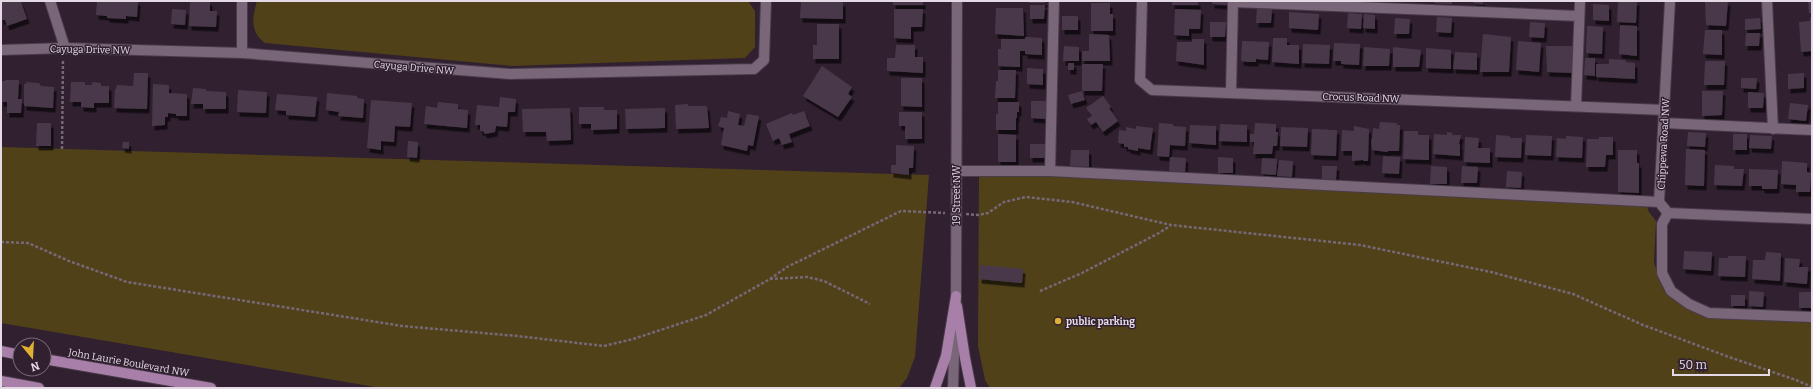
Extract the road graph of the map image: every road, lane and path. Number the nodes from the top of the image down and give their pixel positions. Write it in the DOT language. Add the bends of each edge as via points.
graph roads {
  1 [pos="50,1"];
  2 [pos="242,1"];
  3 [pos="766,1"];
  4 [pos="957,1"];
  5 [pos="1054,1"];
  6 [pos="1142,1"];
  7 [pos="1233,1"];
  8 [pos="1580,1"];
  9 [pos="1670,1"];
  10 [pos="1767,1"];
  11 [pos="1579,16"];
  12 [pos="65,48"];
  13 [pos="1,50"];
  14 [pos="242,53"];
  15 [pos="63,59"];
  16 [pos="1231,92"];
  17 [pos="1576,106"];
  18 [pos="1664,110"];
  19 [pos="1664,123"];
  20 [pos="1773,129"];
  21 [pos="1812,130"];
  22 [pos="62,149"];
  23 [pos="956,171"];
  24 [pos="1050,171"];
  25 [pos="1659,202"];
  26 [pos="943,213"];
  27 [pos="1668,213"];
  28 [pos="978,215"];
  29 [pos="1812,219"];
  30 [pos="1171,225"];
  31 [pos="1,242"];
  32 [pos="770,279"];
  33 [pos="1040,291"];
  34 [pos="956,296"];
  35 [pos="870,304"];
  36 [pos="1812,317"];
  37 [pos="1,352"];
  38 [pos="12,354"];
  39 [pos="52,360"];
  40 [pos="1,381"];
  41 [pos="1812,387"];
  42 [pos="39,388"];
  43 [pos="211,388"];
  44 [pos="934,388"];
  45 [pos="953,388"];
  46 [pos="971,388"];
  1 -- 12 [label="street"];
  2 -- 14 [label="street"];
  3 -- 14 [label="street, Cayuga Drive NW" via="764,60 754,69 510,74"];
  4 -- 23 [label="street, 19 Street NW"];
  5 -- 24 [label="street"];
  6 -- 16 [label="street, Crocus Road NW" via="1140,80 1152,90"];
  7 -- 11 [label="street"];
  7 -- 16 [label="street"];
  8 -- 11 [label="street"];
  9 -- 18 [label="street, Chippewa Road NW"];
  10 -- 20 [label="street"];
  11 -- 17 [label="street"];
  12 -- 13 [label="street, Cayuga Drive NW"];
  12 -- 14 [label="street, Cayuga Drive NW"];
  15 -- 22 [label="path"];
  16 -- 17 [label="street, Crocus Road NW"];
  17 -- 18 [label="street, Crocus Road NW"];
  18 -- 19 [label="street, Chippewa Road NW"];
  19 -- 20 [label="street"];
  19 -- 25 [label="street, Chippewa Road NW"];
  20 -- 21 [label="street"];
  23 -- 24 [label="street"];
  23 -- 34 [label="street, 19 Street NW"];
  24 -- 25 [label="street"];
  25 -- 27 [label="street, Chippewa Road NW"];
  26 -- 32 [label="path" via="902,212 787,267"];
  27 -- 29 [label="street"];
  27 -- 36 [label="street" via="1662,224 1662,273 1671,291 1689,304 1709,313"];
  28 -- 30 [label="path" via="988,213 1004,202 1026,197 1072,202"];
  30 -- 33 [label="path" via="1082,273"];
  30 -- 41 [label="path" via="1360,245 1491,272 1573,294 1643,325"];
  31 -- 32 [label="path" via="28,243 128,282 402,326 604,346 706,315"];
  32 -- 35 [label="path" via="807,277 824,281"];
  34 -- 44 [label="main road" via="946,356"];
  34 -- 45 [label="street, 19 Street NW"];
  34 -- 46 [label="main road"];
  37 -- 38 [label="main road"];
  39 -- 43 [label="main road, John Laurie Boulevard NW"];
  40 -- 42 [label="main road"];
}
